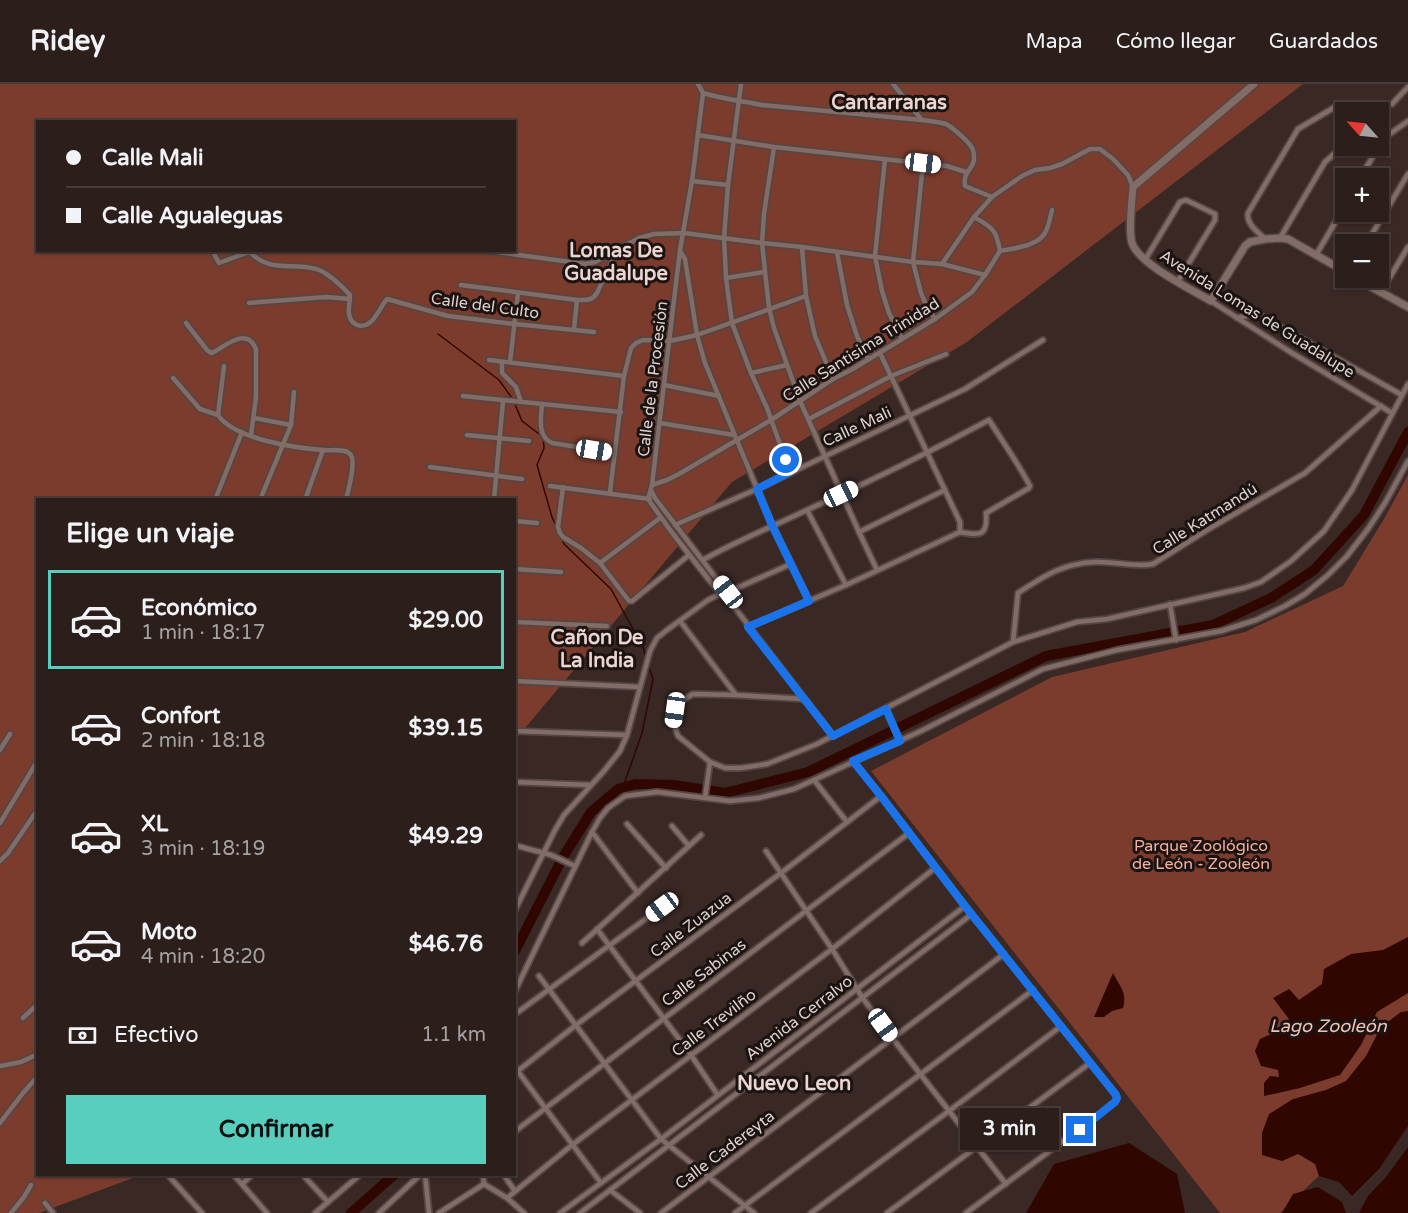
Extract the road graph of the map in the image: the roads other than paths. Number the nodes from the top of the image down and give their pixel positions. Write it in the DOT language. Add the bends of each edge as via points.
graph roads {
  1 [pos="699,84"];
  2 [pos="741,84"];
  3 [pos="893,84"];
  4 [pos="1254,84"];
  5 [pos="1408,87"];
  6 [pos="703,93"];
  7 [pos="738,101"];
  8 [pos="1392,104"];
  9 [pos="1335,107"];
  10 [pos="922,120"];
  11 [pos="1408,121"];
  12 [pos="1389,133"];
  13 [pos="698,135"];
  14 [pos="734,140"];
  15 [pos="774,147"];
  16 [pos="1335,153"];
  17 [pos="885,159"];
  18 [pos="923,163"];
  19 [pos="966,172"];
  20 [pos="1408,174"];
  21 [pos="692,181"];
  22 [pos="728,185"];
  23 [pos="1133,187"];
  24 [pos="992,197"];
  25 [pos="1052,210"];
  26 [pos="974,217"];
  27 [pos="1335,222"];
  28 [pos="684,233"];
  29 [pos="1372,234"];
  30 [pos="724,238"];
  31 [pos="1280,238"];
  32 [pos="1265,239"];
  33 [pos="762,243"];
  34 [pos="802,247"];
  35 [pos="1408,247"];
  36 [pos="617,250"];
  37 [pos="680,250"];
  38 [pos="1000,251"];
  39 [pos="213,252"];
  40 [pos="247,252"];
  41 [pos="250,252"];
  42 [pos="498,252"];
  43 [pos="837,252"];
  44 [pos="1316,255"];
  45 [pos="875,256"];
  46 [pos="1145,261"];
  47 [pos="913,262"];
  48 [pos="942,264"];
  49 [pos="1335,266"];
  50 [pos="764,272"];
  51 [pos="985,275"];
  52 [pos="726,278"];
  53 [pos="1178,281"];
  54 [pos="461,285"];
  55 [pos="1374,288"];
  56 [pos="689,291"];
  57 [pos="1381,292"];
  58 [pos="518,293"];
  59 [pos="675,294"];
  60 [pos="806,296"];
  61 [pos="350,298"];
  62 [pos="577,300"];
  63 [pos="1211,301"];
  64 [pos="249,303"];
  65 [pos="1408,307"];
  66 [pos="769,308"];
  67 [pos="1237,318"];
  68 [pos="935,319"];
  69 [pos="186,322"];
  70 [pos="732,323"];
  71 [pos="515,324"];
  72 [pos="574,330"];
  73 [pos="594,332"];
  74 [pos="697,335"];
  75 [pos="902,339"];
  76 [pos="1043,340"];
  77 [pos="670,341"];
  78 [pos="880,353"];
  79 [pos="946,354"];
  80 [pos="868,359"];
  81 [pos="489,360"];
  82 [pos="502,362"];
  83 [pos="510,362"];
  84 [pos="787,365"];
  85 [pos="224,366"];
  86 [pos="751,373"];
  87 [pos="624,376"];
  88 [pos="891,376"];
  89 [pos="173,378"];
  90 [pos="834,380"];
  91 [pos="1408,384"];
  92 [pos="664,385"];
  93 [pos="294,392"];
  94 [pos="1402,395"];
  95 [pos="463,396"];
  96 [pos="719,396"];
  97 [pos="503,400"];
  98 [pos="800,401"];
  99 [pos="521,402"];
  100 [pos="542,404"];
  101 [pos="1382,406"];
  102 [pos="621,412"];
  103 [pos="1392,413"];
  104 [pos="219,415"];
  105 [pos="910,416"];
  106 [pos="254,418"];
  107 [pos="809,419"];
  108 [pos="771,420"];
  109 [pos="660,423"];
  110 [pos="291,425"];
  111 [pos="242,432"];
  112 [pos="251,435"];
  113 [pos="467,435"];
  114 [pos="499,437"];
  115 [pos="735,437"];
  116 [pos="529,441"];
  117 [pos="283,445"];
  118 [pos="323,450"];
  119 [pos="615,453"];
  120 [pos="928,453"];
  121 [pos="824,456"];
  122 [pos="1408,461"];
  123 [pos="430,467"];
  124 [pos="790,472"];
  125 [pos="495,475"];
  126 [pos="522,479"];
  127 [pos="550,486"];
  128 [pos="563,487"];
  129 [pos="652,487"];
  130 [pos="757,489"];
  131 [pos="945,490"];
  132 [pos="610,492"];
  133 [pos="841,494"];
  134 [pos="216,498"];
  135 [pos="261,498"];
  136 [pos="306,498"];
  137 [pos="346,498"];
  138 [pos="494,498"];
  139 [pos="655,498"];
  140 [pos="648,499"];
  141 [pos="807,510"];
  142 [pos="660,518"];
  143 [pos="516,521"];
  144 [pos="537,523"];
  145 [pos="675,525"];
  146 [pos="772,525"];
  147 [pos="859,532"];
  148 [pos="960,532"];
  149 [pos="689,555"];
  150 [pos="703,560"];
  151 [pos="600,564"];
  152 [pos="791,564"];
  153 [pos="516,568"];
  154 [pos="877,570"];
  155 [pos="561,572"];
  156 [pos="846,585"];
  157 [pos="728,592"];
  158 [pos="720,594"];
  159 [pos="729,600"];
  160 [pos="809,601"];
  161 [pos="1171,607"];
  162 [pos="680,621"];
  163 [pos="516,622"];
  164 [pos="607,626"];
  165 [pos="748,627"];
  166 [pos="1176,640"];
  167 [pos="1013,642"];
  168 [pos="516,681"];
  169 [pos="640,687"];
  170 [pos="736,695"];
  171 [pos="803,699"];
  172 [pos="886,709"];
  173 [pos="516,731"];
  174 [pos="10,734"];
  175 [pos="627,735"];
  176 [pos="833,736"];
  177 [pos="900,741"];
  178 [pos="0,750"];
  179 [pos="853,761"];
  180 [pos="710,762"];
  181 [pos="36,763"];
  182 [pos="814,780"];
  183 [pos="516,782"];
  184 [pos="590,785"];
  185 [pos="705,795"];
  186 [pos="881,796"];
  187 [pos="36,812"];
  188 [pos="847,822"];
  189 [pos="0,823"];
  190 [pos="627,824"];
  191 [pos="672,826"];
  192 [pos="592,832"];
  193 [pos="909,833"];
  194 [pos="701,835"];
  195 [pos="516,846"];
  196 [pos="689,846"];
  197 [pos="766,851"];
  198 [pos="543,854"];
  199 [pos="0,861"];
  200 [pos="576,866"];
  201 [pos="666,868"];
  202 [pos="935,868"];
  203 [pos="781,873"];
  204 [pos="638,893"];
  205 [pos="517,902"];
  206 [pos="965,906"];
  207 [pos="662,907"];
  208 [pos="806,911"];
  209 [pos="972,914"];
  210 [pos="597,929"];
  211 [pos="582,943"];
  212 [pos="610,946"];
  213 [pos="832,949"];
  214 [pos="1004,954"];
  215 [pos="540,976"];
  216 [pos="637,981"];
  217 [pos="516,989"];
  218 [pos="550,989"];
  219 [pos="858,989"];
  220 [pos="1033,990"];
  221 [pos="862,997"];
  222 [pos="36,1006"];
  223 [pos="518,1012"];
  224 [pos="23,1018"];
  225 [pos="664,1019"];
  226 [pos="576,1025"];
  227 [pos="1060,1027"];
  228 [pos="893,1039"];
  229 [pos="36,1055"];
  230 [pos="691,1055"];
  231 [pos="604,1063"];
  232 [pos="1090,1063"];
  233 [pos="0,1066"];
  234 [pos="516,1072"];
  235 [pos="920,1074"];
  236 [pos="36,1079"];
  237 [pos="717,1094"];
  238 [pos="632,1100"];
  239 [pos="546,1108"];
  240 [pos="950,1111"];
  241 [pos="0,1123"];
  242 [pos="516,1130"];
  243 [pos="661,1139"];
  244 [pos="669,1144"];
  245 [pos="572,1145"];
  246 [pos="977,1147"];
  247 [pos="169,1176"];
  248 [pos="175,1176"];
  249 [pos="235,1176"];
  250 [pos="251,1176"];
  251 [pos="304,1176"];
  252 [pos="359,1176"];
  253 [pos="421,1176"];
  254 [pos="423,1176"];
  255 [pos="483,1176"];
  256 [pos="504,1176"];
  257 [pos="709,1177"];
  258 [pos="172,1179"];
  259 [pos="601,1183"];
  260 [pos="242,1184"];
  261 [pos="484,1184"];
  262 [pos="1006,1184"];
  263 [pos="31,1185"];
  264 [pos="610,1190"];
  265 [pos="515,1191"];
  266 [pos="507,1198"];
  267 [pos="328,1202"];
  268 [pos="45,1203"];
  269 [pos="745,1206"];
  270 [pos="11,1213"];
  271 [pos="53,1213"];
  272 [pos="202,1213"];
  273 [pos="267,1213"];
  274 [pos="315,1213"];
  275 [pos="379,1213"];
  276 [pos="429,1213"];
  277 [pos="439,1213"];
  278 [pos="524,1213"];
  279 [pos="560,1213"];
  280 [pos="580,1213"];
  281 [pos="640,1213"];
  282 [pos="661,1213"];
  283 [pos="735,1213"];
  284 [pos="754,1213"];
  285 [pos="811,1213"];
  286 [pos="886,1213"];
  287 [pos="966,1213"];
  1 -- 6 [label="street"];
  2 -- 7 [label="street"];
  3 -- 10 [label="street"];
  4 -- 23 [label="street"];
  5 -- 8 [label="street"];
  6 -- 7 [label="street"];
  6 -- 13 [label="street, Calle de la Procesión"];
  7 -- 10 [label="street"];
  7 -- 14 [label="street"];
  9 -- 32 [label="street" via="1298,129 1248,213 1250,223"];
  10 -- 19 [label="street" via="945,124 969,144 974,157"];
  11 -- 12 [label="street"];
  13 -- 14 [label="street"];
  13 -- 21 [label="street, Calle de la Procesión"];
  14 -- 15 [label="street"];
  14 -- 22 [label="street"];
  15 -- 17 [label="street"];
  15 -- 33 [label="street"];
  16 -- 31 [label="street" via="1325,162"];
  17 -- 18 [label="street"];
  17 -- 45 [label="street"];
  18 -- 19 [label="street"];
  18 -- 47 [label="street"];
  19 -- 24 [label="street" via="965,186"];
  20 -- 29 [label="street"];
  21 -- 22 [label="street"];
  21 -- 28 [label="street, Calle de la Procesión"];
  22 -- 30 [label="street"];
  23 -- 24 [label="street" via="1113,159 1100,149 1090,149 1062,164 1022,176"];
  23 -- 46 [label="street, Avenida Lomas de Guadalupe" via="1131,242"];
  24 -- 26 [label="street"];
  25 -- 38 [label="street" via="1046,232 1038,240"];
  26 -- 38 [label="street" via="994,230"];
  26 -- 48 [label="street"];
  27 -- 44 [label="street"];
  28 -- 30 [label="street"];
  28 -- 36 [label="street" via="654,234"];
  28 -- 37 [label="street, Calle de la Procesión"];
  30 -- 33 [label="street"];
  30 -- 52 [label="street"];
  31 -- 32 [label="street"];
  31 -- 44 [label="street"];
  32 -- 63 [label="street" via="1245,246"];
  33 -- 34 [label="street"];
  33 -- 50 [label="street"];
  34 -- 43 [label="street"];
  34 -- 60 [label="street"];
  35 -- 57 [label="street"];
  36 -- 42 [label="street" via="585,264"];
  36 -- 62 [label="street" via="594,298"];
  37 -- 56 [label="street"];
  37 -- 59 [label="street, Calle de la Procesión"];
  38 -- 51 [label="street, Calle Santisima Trinidad"];
  39 -- 40 [label="street" via="220,263"];
  41 -- 61 [label="street" via="272,266 318,269"];
  43 -- 45 [label="street"];
  43 -- 80 [label="street" via="847,305"];
  44 -- 49 [label="street"];
  45 -- 47 [label="street"];
  45 -- 75 [label="street" via="889,313"];
  46 -- 53 [label="street, Avenida Lomas de Guadalupe"];
  46 -- 53 [label="street" via="1180,202 1186,200 1215,214"];
  47 -- 48 [label="street"];
  47 -- 68 [label="street" via="921,293"];
  48 -- 51 [label="street"];
  50 -- 52 [label="street"];
  50 -- 66 [label="street"];
  51 -- 68 [label="street, Calle Santisima Trinidad" via="967,296"];
  52 -- 70 [label="street"];
  53 -- 63 [label="street, Avenida Lomas de Guadalupe"];
  54 -- 58 [label="street"];
  55 -- 57 [label="street"];
  56 -- 59 [label="street"];
  56 -- 74 [label="street"];
  57 -- 65 [label="street"];
  58 -- 62 [label="street"];
  58 -- 71 [label="street"];
  59 -- 77 [label="street, Calle de la Procesión"];
  60 -- 66 [label="street"];
  60 -- 90 [label="street" via="815,336"];
  61 -- 64 [label="street"];
  61 -- 71 [label="street, Calle del Culto" via="349,317 364,326 387,299 448,316"];
  62 -- 72 [label="street"];
  63 -- 67 [label="street, Avenida Lomas de Guadalupe"];
  66 -- 70 [label="street"];
  66 -- 84 [label="street"];
  67 -- 94 [label="street" via="1260,315"];
  67 -- 101 [label="street, Avenida Lomas de Guadalupe"];
  68 -- 75 [label="street, Calle Santisima Trinidad"];
  69 -- 106 [label="street" via="210,353 239,338 254,343"];
  70 -- 74 [label="street"];
  70 -- 86 [label="street"];
  71 -- 72 [label="street, Calle del Culto"];
  71 -- 83 [label="street"];
  72 -- 73 [label="street, Calle del Culto"];
  74 -- 77 [label="street"];
  74 -- 96 [label="street"];
  75 -- 78 [label="street, Calle Santisima Trinidad"];
  76 -- 105 [label="street, Calle Mali" via="965,389"];
  77 -- 87 [label="street" via="636,343"];
  77 -- 92 [label="street, Calle de la Procesión"];
  78 -- 80 [label="street, Calle Santisima Trinidad"];
  78 -- 88 [label="street"];
  79 -- 88 [label="street"];
  80 -- 90 [label="street, Calle Santisima Trinidad"];
  81 -- 82 [label="street"];
  82 -- 83 [label="street"];
  82 -- 99 [label="street" via="502,374 516,387"];
  83 -- 87 [label="street"];
  84 -- 86 [label="street"];
  84 -- 98 [label="street"];
  85 -- 104 [label="street"];
  86 -- 108 [label="street"];
  87 -- 102 [label="street"];
  88 -- 105 [label="street"];
  88 -- 107 [label="street"];
  89 -- 104 [label="street" via="200,409"];
  90 -- 98 [label="street, Calle Santisima Trinidad"];
  91 -- 94 [label="street"];
  92 -- 96 [label="street"];
  92 -- 109 [label="street, Calle de la Procesión"];
  93 -- 110 [label="street"];
  94 -- 103 [label="street"];
  95 -- 97 [label="street"];
  96 -- 115 [label="street"];
  97 -- 99 [label="street"];
  97 -- 114 [label="street"];
  98 -- 107 [label="street"];
  98 -- 108 [label="street, Calle Santisima Trinidad"];
  99 -- 100 [label="street"];
  100 -- 102 [label="street"];
  100 -- 119 [label="street" via="540,424 547,441"];
  101 -- 103 [label="street, Avenida Lomas de Guadalupe"];
  101 -- 167 [label="street, Calle Katmandú" via="1305,473 1153,564 1096,562 1064,567 1017,593"];
  102 -- 119 [label="street"];
  103 -- 161 [label="street" via="1330,523 1291,561 1261,582"];
  104 -- 111 [label="street"];
  105 -- 120 [label="street"];
  105 -- 121 [label="street, Calle Mali"];
  106 -- 110 [label="street"];
  106 -- 112 [label="street"];
  107 -- 121 [label="street"];
  108 -- 115 [label="street, Calle Santisima Trinidad"];
  108 -- 124 [label="street"];
  109 -- 115 [label="street"];
  109 -- 129 [label="street, Calle de la Procesión"];
  110 -- 117 [label="street"];
  111 -- 112 [label="street"];
  111 -- 134 [label="street"];
  112 -- 117 [label="street"];
  113 -- 114 [label="street"];
  114 -- 116 [label="street"];
  114 -- 125 [label="street"];
  115 -- 129 [label="street, Calle Santisima Trinidad"];
  115 -- 130 [label="street"];
  117 -- 118 [label="street"];
  117 -- 135 [label="street"];
  118 -- 136 [label="street"];
  118 -- 137 [label="street" via="345,451 352,456"];
  119 -- 132 [label="street"];
  120 -- 131 [label="street"];
  120 -- 133 [label="street"];
  120 -- 148 [label="street" via="989,420 1030,486 986,513 987,522 979,535"];
  121 -- 124 [label="street, Calle Mali"];
  121 -- 133 [label="street"];
  122 -- 166 [label="street" via="1354,547 1305,594 1256,620 1221,632"];
  123 -- 125 [label="street"];
  124 -- 130 [label="street, Calle Mali"];
  125 -- 126 [label="street"];
  125 -- 138 [label="street"];
  127 -- 128 [label="street"];
  128 -- 132 [label="street"];
  128 -- 151 [label="street" via="560,533"];
  129 -- 139 [label="street"];
  129 -- 140 [label="street, Calle de la Procesión"];
  130 -- 145 [label="street, Calle Mali"];
  130 -- 146 [label="street"];
  131 -- 147 [label="street"];
  131 -- 148 [label="street" via="960,522"];
  132 -- 140 [label="street"];
  133 -- 141 [label="street"];
  133 -- 147 [label="street"];
  139 -- 140 [label="street"];
  139 -- 145 [label="street"];
  140 -- 142 [label="street"];
  141 -- 146 [label="street"];
  141 -- 156 [label="street"];
  142 -- 149 [label="street"];
  142 -- 151 [label="street"];
  143 -- 144 [label="street"];
  145 -- 150 [label="street"];
  146 -- 150 [label="street"];
  146 -- 152 [label="street"];
  147 -- 154 [label="street"];
  148 -- 154 [label="street"];
  149 -- 151 [label="street" via="632,601 627,600"];
  149 -- 158 [label="street"];
  150 -- 157 [label="street"];
  152 -- 157 [label="street"];
  152 -- 160 [label="street"];
  153 -- 155 [label="street"];
  154 -- 156 [label="street"];
  156 -- 160 [label="street"];
  157 -- 158 [label="street"];
  157 -- 159 [label="street"];
  158 -- 159 [label="street"];
  158 -- 162 [label="street"];
  159 -- 165 [label="street"];
  160 -- 165 [label="street"];
  161 -- 166 [label="street"];
  161 -- 167 [label="street" via="1077,622"];
  162 -- 169 [label="street" via="657,638"];
  162 -- 170 [label="street"];
  163 -- 164 [label="street"];
  165 -- 171 [label="street"];
  166 -- 177 [label="street" via="1043,669"];
  167 -- 172 [label="street"];
  168 -- 169 [label="street"];
  169 -- 175 [label="street"];
  170 -- 171 [label="street"];
  170 -- 180 [label="street" via="693,694 675,710 673,723 678,736"];
  171 -- 176 [label="street"];
  172 -- 176 [label="street"];
  172 -- 177 [label="street"];
  173 -- 175 [label="street"];
  174 -- 178 [label="street"];
  175 -- 184 [label="street" via="620,751"];
  176 -- 180 [label="street" via="767,764 725,768"];
  177 -- 179 [label="street"];
  179 -- 182 [label="street"];
  179 -- 186 [label="street"];
  180 -- 185 [label="street"];
  181 -- 189 [label="street"];
  182 -- 185 [label="street" via="759,798 730,801"];
  182 -- 188 [label="street"];
  183 -- 184 [label="street"];
  184 -- 198 [label="street" via="564,814"];
  185 -- 192 [label="street" via="657,792 625,796 608,808"];
  186 -- 188 [label="street, Calle Zuazua"];
  186 -- 193 [label="street"];
  187 -- 199 [label="street"];
  188 -- 203 [label="street, Calle Zuazua"];
  190 -- 201 [label="street"];
  191 -- 196 [label="street"];
  192 -- 200 [label="street"];
  192 -- 204 [label="street"];
  193 -- 202 [label="street"];
  193 -- 208 [label="street, Calle Sabinas"];
  194 -- 196 [label="street"];
  195 -- 198 [label="street"];
  196 -- 201 [label="street"];
  197 -- 203 [label="street"];
  198 -- 200 [label="street"];
  198 -- 205 [label="street"];
  200 -- 217 [label="street"];
  201 -- 204 [label="street"];
  202 -- 206 [label="street"];
  202 -- 213 [label="street, Calle Trevilño"];
  203 -- 208 [label="street"];
  203 -- 216 [label="street, Calle Zuazua"];
  204 -- 210 [label="street"];
  206 -- 209 [label="street"];
  206 -- 219 [label="street, Avenida Cerralvo"];
  207 -- 212 [label="street"];
  208 -- 213 [label="street"];
  208 -- 225 [label="street, Calle Sabinas"];
  209 -- 214 [label="street"];
  209 -- 221 [label="street, Avenida Cerralvo"];
  210 -- 211 [label="street"];
  210 -- 212 [label="street"];
  212 -- 216 [label="street"];
  212 -- 218 [label="street"];
  213 -- 219 [label="street"];
  213 -- 230 [label="street, Calle Trevilño"];
  214 -- 220 [label="street"];
  214 -- 228 [label="street, Calle Cadereyta"];
  215 -- 218 [label="street"];
  216 -- 225 [label="street"];
  216 -- 226 [label="street, Calle Zuazua"];
  218 -- 223 [label="street"];
  218 -- 226 [label="street"];
  219 -- 221 [label="street"];
  219 -- 237 [label="street, Avenida Cerralvo"];
  220 -- 227 [label="street"];
  220 -- 235 [label="street"];
  221 -- 228 [label="street"];
  221 -- 244 [label="street, Avenida Cerralvo"];
  222 -- 224 [label="street"];
  225 -- 230 [label="street"];
  225 -- 231 [label="street, Calle Sabinas"];
  226 -- 231 [label="street"];
  226 -- 234 [label="street, Calle Zuazua"];
  227 -- 232 [label="street"];
  227 -- 240 [label="street"];
  228 -- 235 [label="street"];
  228 -- 257 [label="street, Calle Cadereyta"];
  229 -- 233 [label="street"];
  230 -- 237 [label="street"];
  230 -- 238 [label="street, Calle Trevilño"];
  231 -- 238 [label="street"];
  231 -- 239 [label="street, Calle Sabinas"];
  232 -- 246 [label="street"];
  232 -- 262 [label="street" via="1116,1095 1115,1102"];
  234 -- 239 [label="street"];
  235 -- 240 [label="street"];
  235 -- 269 [label="street"];
  236 -- 241 [label="street"];
  237 -- 243 [label="street, Avenida Cerralvo"];
  238 -- 243 [label="street"];
  238 -- 245 [label="street, Calle Trevilño"];
  239 -- 242 [label="street, Calle Sabinas"];
  239 -- 245 [label="street"];
  240 -- 246 [label="street"];
  240 -- 285 [label="street"];
  243 -- 244 [label="street"];
  243 -- 259 [label="street, Avenida Cerralvo"];
  244 -- 257 [label="street"];
  244 -- 264 [label="street, Avenida Cerralvo"];
  245 -- 259 [label="street"];
  245 -- 265 [label="street, Calle Trevilño"];
  246 -- 262 [label="street"];
  246 -- 286 [label="street"];
  247 -- 258 [label="street"];
  248 -- 258 [label="street"];
  249 -- 260 [label="street"];
  250 -- 260 [label="street"];
  251 -- 267 [label="street"];
  252 -- 267 [label="street"];
  253 -- 275 [label="street"];
  254 -- 276 [label="street"];
  255 -- 261 [label="street"];
  256 -- 265 [label="street"];
  257 -- 269 [label="street"];
  257 -- 282 [label="street, Calle Cadereyta"];
  258 -- 272 [label="street"];
  259 -- 279 [label="street, Avenida Cerralvo"];
  260 -- 273 [label="street"];
  261 -- 266 [label="street"];
  261 -- 277 [label="street"];
  262 -- 287 [label="street"];
  263 -- 270 [label="street"];
  264 -- 280 [label="street, Avenida Cerralvo"];
  264 -- 281 [label="street"];
  265 -- 266 [label="street, Calle Trevilño"];
  266 -- 278 [label="street"];
  267 -- 274 [label="street"];
  268 -- 271 [label="street"];
  269 -- 283 [label="street"];
  269 -- 284 [label="street"];
}
